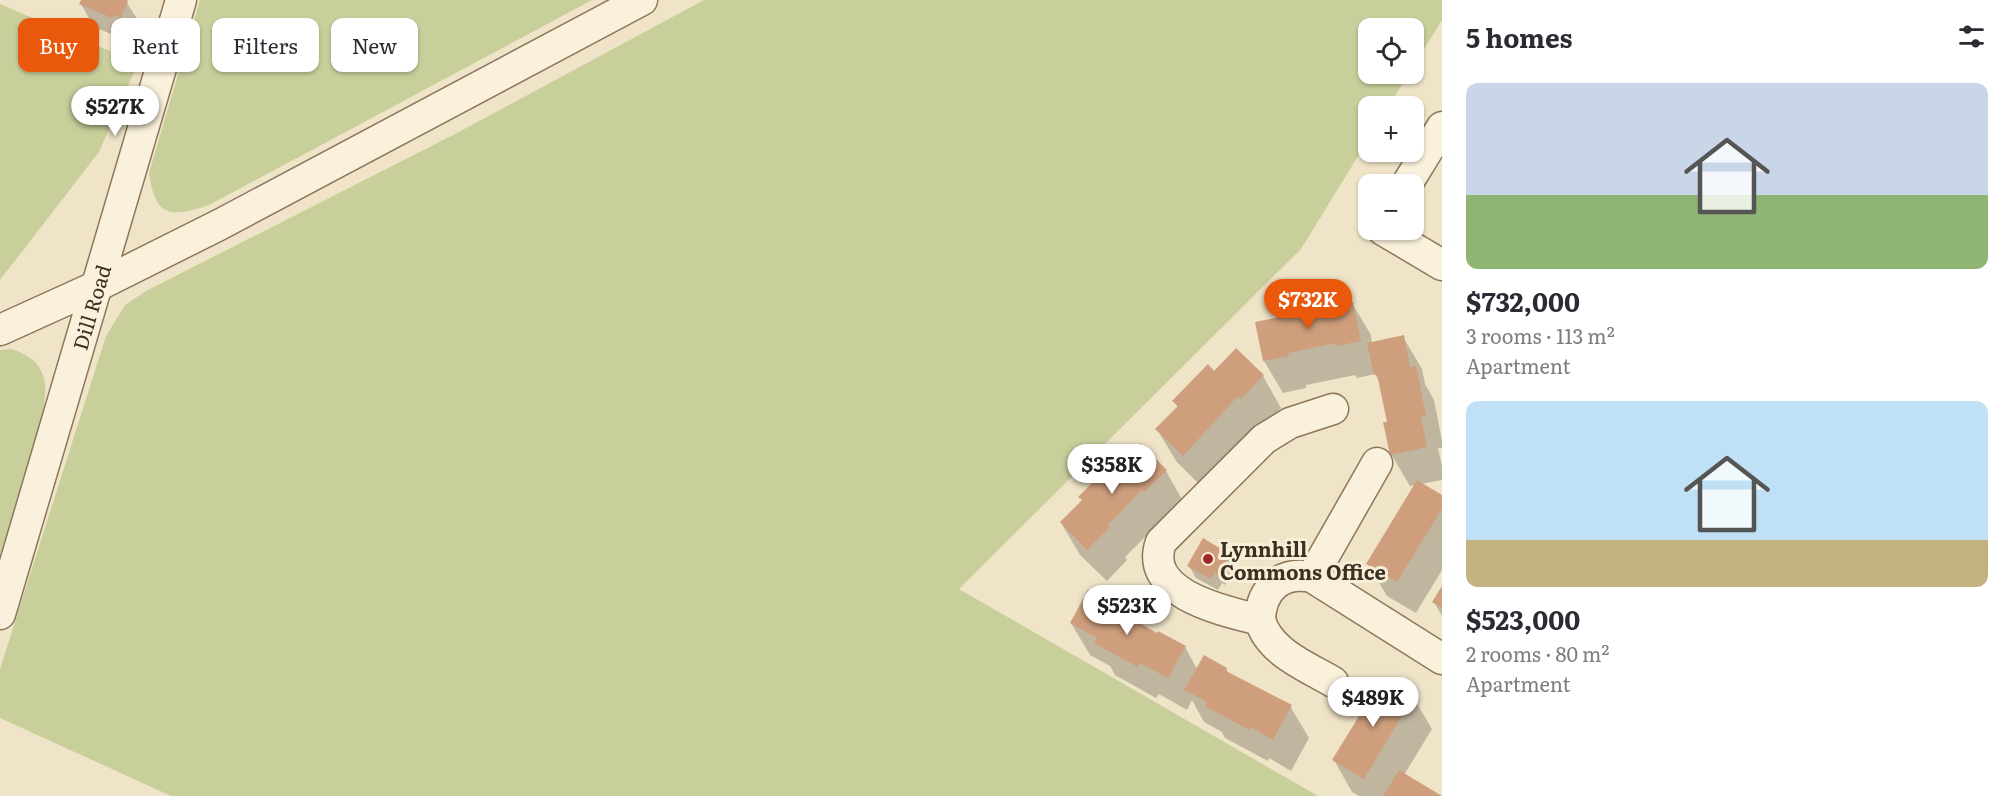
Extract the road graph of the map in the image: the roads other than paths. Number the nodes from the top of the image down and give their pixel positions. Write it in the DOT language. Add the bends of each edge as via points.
graph roads {
  1 [pos="180,0"];
  2 [pos="642,0"];
  3 [pos="1442,127"];
  4 [pos="1413,174"];
  5 [pos="1400,240"];
  6 [pos="1442,265"];
  7 [pos="95,287"];
  8 [pos="0,330"];
  9 [pos="1333,410"];
  10 [pos="1377,463"];
  11 [pos="1312,577"];
  12 [pos="0,614"];
  13 [pos="1260,620"];
  14 [pos="1442,659"];
  15 [pos="1333,682"];
  1 -- 7 [label="street, Dill Road"];
  2 -- 7 [label="street"];
  3 -- 4 [label="street"];
  5 -- 6 [label="street"];
  7 -- 8 [label="street"];
  7 -- 12 [label="street, Dill Road"];
  9 -- 13 [label="street" via="1290,423 1264,439 1161,542 1158,565 1178,590 1197,601"];
  10 -- 11 [label="street"];
  11 -- 13 [label="street" via="1286,577 1277,583 1265,596"];
  11 -- 14 [label="street"];
  13 -- 15 [label="street" via="1264,633 1276,647"];
}
